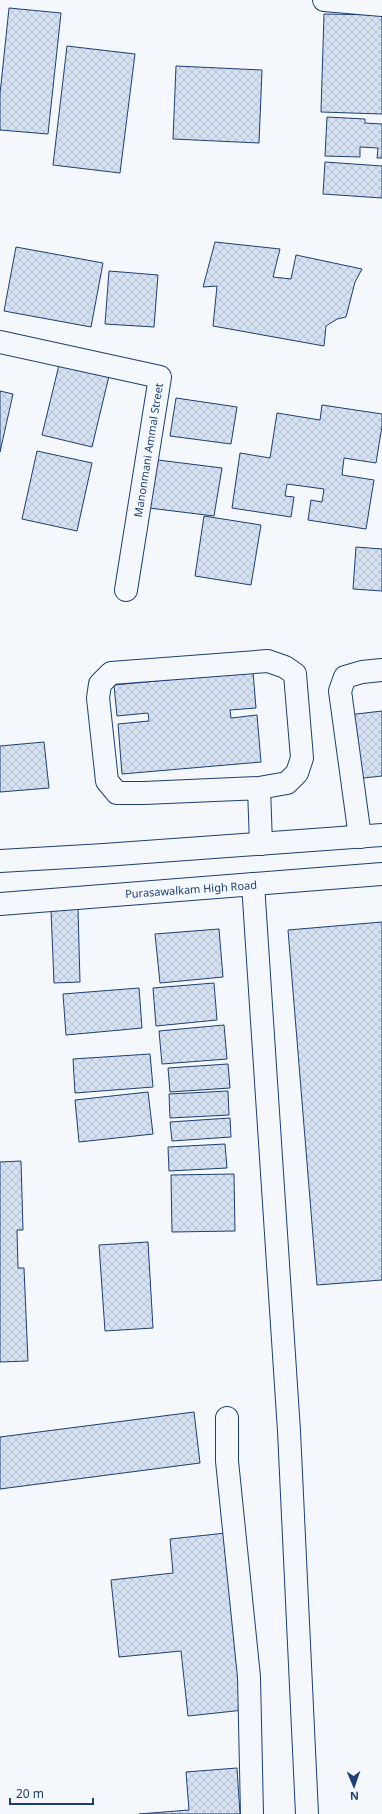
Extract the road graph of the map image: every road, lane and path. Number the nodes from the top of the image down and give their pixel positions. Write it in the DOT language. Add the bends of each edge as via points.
graph roads {
  1 [pos="324,0"];
  2 [pos="382,5"];
  3 [pos="0,342"];
  4 [pos="126,590"];
  5 [pos="382,670"];
  6 [pos="259,788"];
  7 [pos="382,835"];
  8 [pos="360,837"];
  9 [pos="261,844"];
  10 [pos="0,861"];
  11 [pos="382,874"];
  12 [pos="253,884"];
  13 [pos="0,904"];
  14 [pos="227,1418"];
  15 [pos="252,1814"];
  16 [pos="307,1814"];
  1 -- 2 [label="street"];
  3 -- 4 [label="street, Manonmani Ammal Street" via="160,377"];
  5 -- 8 [label="street" via="345,677 340,691"];
  6 -- 6 [label="street" via="116,793 107,781 98,698 100,684 111,674 268,661 285,667 295,674 302,758 297,773 287,783"];
  6 -- 9 [label="street"];
  7 -- 8 [label="street"];
  8 -- 9 [label="street"];
  9 -- 10 [label="street"];
  11 -- 12 [label="street, Purasawalkam High Road"];
  12 -- 13 [label="street, Purasawalkam High Road"];
  12 -- 16 [label="street" via="286,1393"];
  14 -- 15 [label="street" via="227,1461 248,1677"];
}
